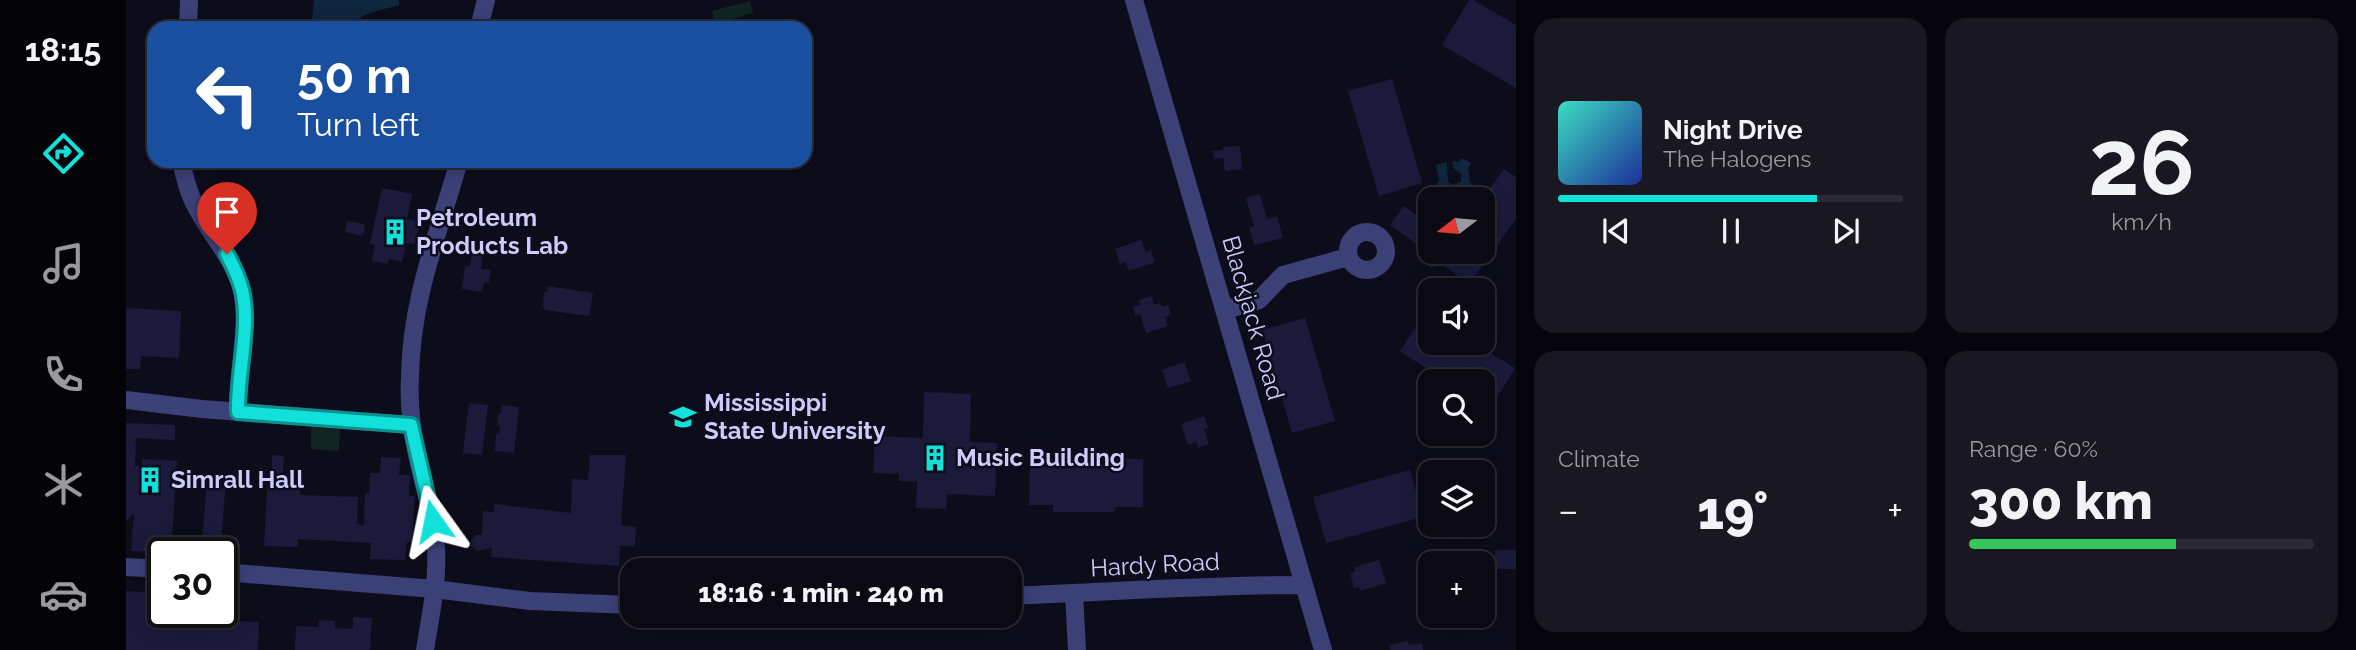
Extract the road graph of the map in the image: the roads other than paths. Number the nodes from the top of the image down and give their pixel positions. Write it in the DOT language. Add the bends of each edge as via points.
graph roads {
  1 [pos="189,0"];
  2 [pos="486,0"];
  3 [pos="1134,0"];
  4 [pos="188,21"];
  5 [pos="481,21"];
  6 [pos="182,168"];
  7 [pos="457,168"];
  8 [pos="1348,257"];
  9 [pos="1225,310"];
  10 [pos="126,400"];
  11 [pos="238,412"];
  12 [pos="411,425"];
  13 [pos="126,567"];
  14 [pos="147,568"];
  15 [pos="238,573"];
  16 [pos="1303,585"];
  17 [pos="434,589"];
  18 [pos="1074,593"];
  19 [pos="1022,595"];
  20 [pos="620,605"];
  21 [pos="425,650"];
  22 [pos="1077,650"];
  23 [pos="1322,650"];
  1 -- 4 [label="street"];
  2 -- 5 [label="street"];
  3 -- 9 [label="street, Blackjack Road"];
  6 -- 11 [label="street" via="193,202 227,254 242,290"];
  7 -- 12 [label="street" via="422,279 412,332"];
  8 -- 9 [label="street" via="1283,275 1259,300"];
  9 -- 16 [label="street, Blackjack Road"];
  10 -- 11 [label="street"];
  11 -- 12 [label="street"];
  12 -- 17 [label="street" via="433,521"];
  13 -- 14 [label="street"];
  15 -- 17 [label="street"];
  16 -- 18 [label="street, Hardy Road"];
  16 -- 23 [label="street, Blackjack Road"];
  17 -- 20 [label="street" via="530,601"];
  17 -- 21 [label="street"];
  18 -- 19 [label="street, Hardy Road"];
  18 -- 22 [label="street"];
}
